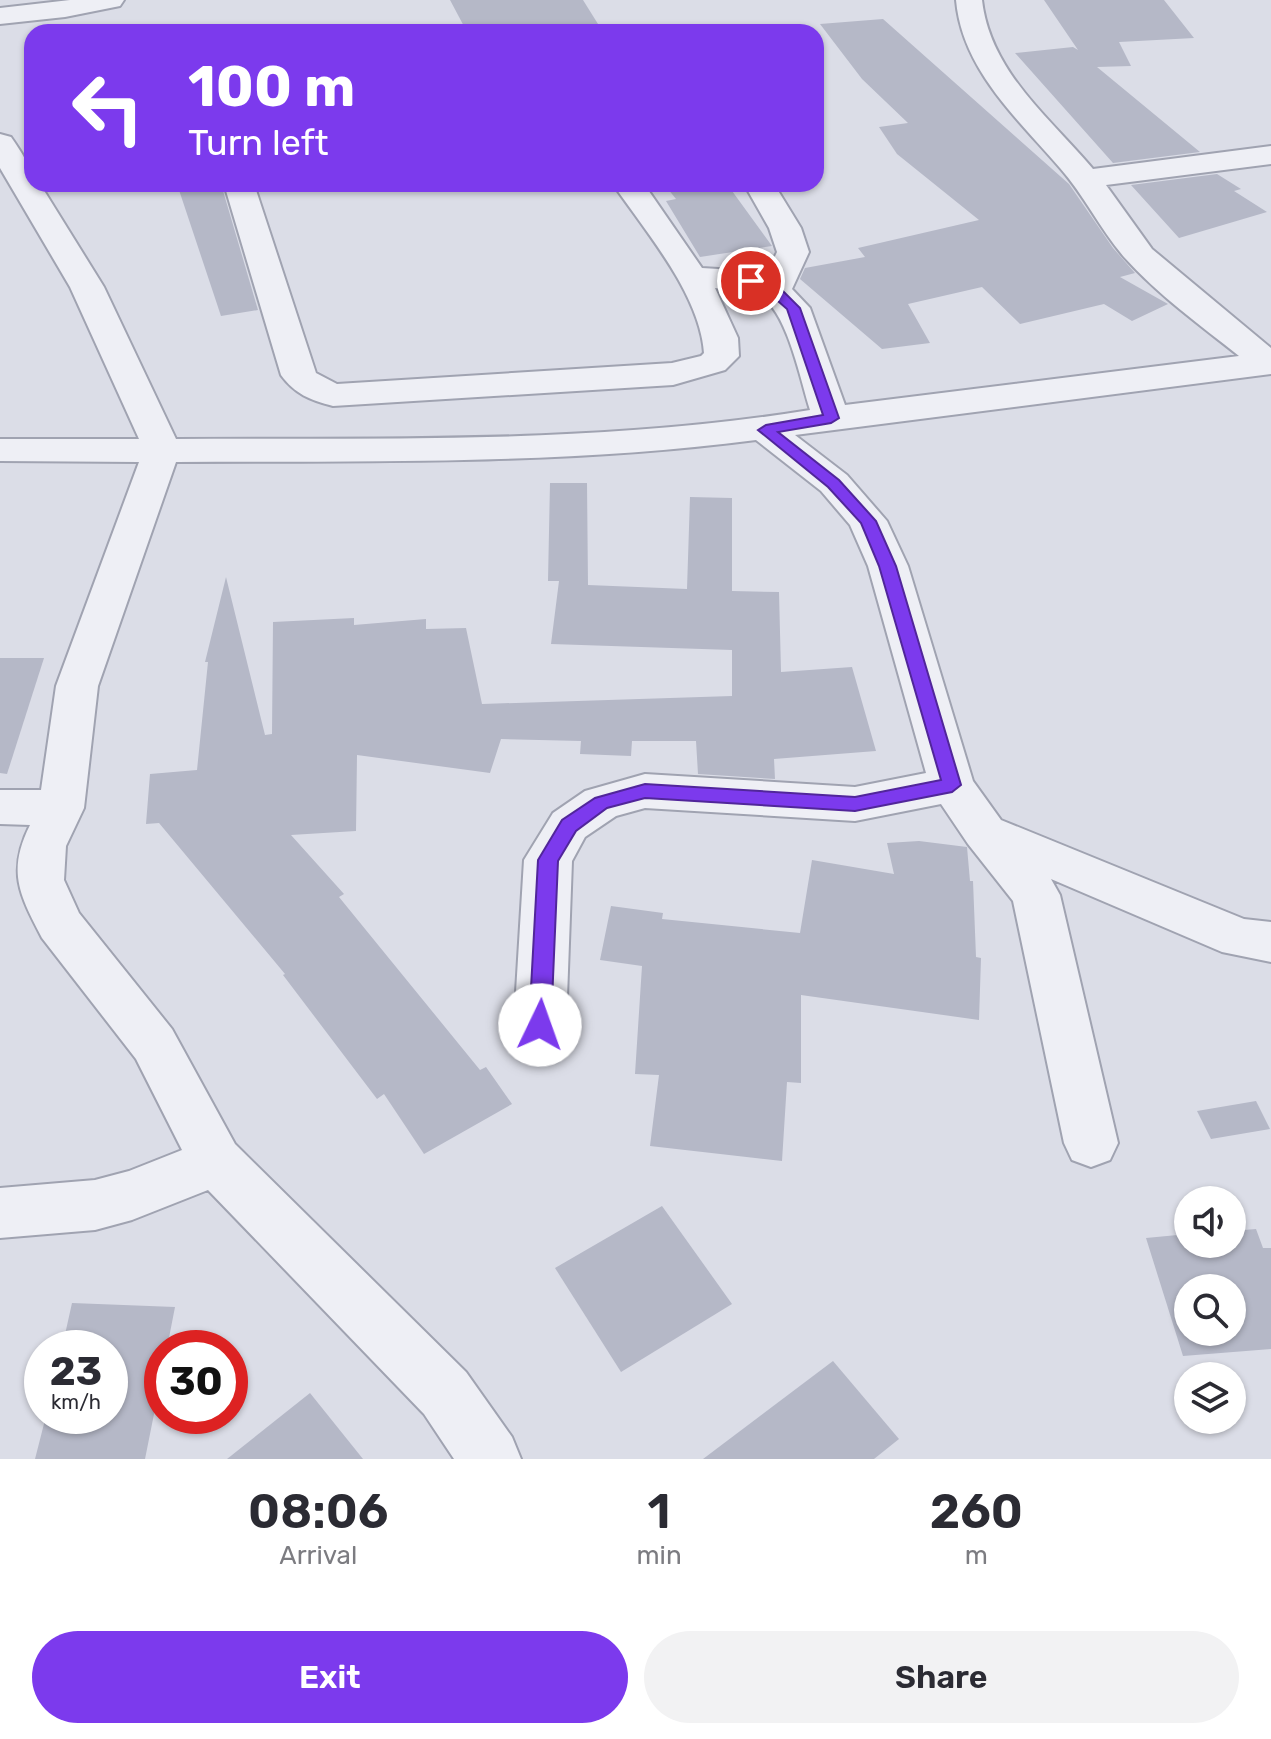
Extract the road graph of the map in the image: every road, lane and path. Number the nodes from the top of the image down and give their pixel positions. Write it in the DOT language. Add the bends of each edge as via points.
graph roads {
  1 [pos="111,0"];
  2 [pos="969,0"];
  3 [pos="0,16"];
  4 [pos="0,143"];
  5 [pos="1271,155"];
  6 [pos="1085,179"];
  7 [pos="24,183"];
  8 [pos="30,192"];
  9 [pos="242,192"];
  10 [pos="634,192"];
  11 [pos="764,192"];
  12 [pos="692,277"];
  13 [pos="775,291"];
  14 [pos="1269,363"];
  15 [pos="831,418"];
  16 [pos="766,430"];
  17 [pos="162,449"];
  18 [pos="0,450"];
  19 [pos="952,785"];
  20 [pos="0,807"];
  21 [pos="61,808"];
  22 [pos="984,832"];
  23 [pos="1271,942"];
  24 [pos="540,1025"];
  25 [pos="1091,1143"];
  26 [pos="216,1161"];
  27 [pos="0,1213"];
  28 [pos="490,1459"];
  1 -- 3 [label="street"];
  2 -- 6 [label="street" via="970,23 989,61"];
  4 -- 7 [label="street"];
  5 -- 6 [label="street"];
  6 -- 14 [label="street" via="1140,254"];
  8 -- 17 [label="street" via="87,287"];
  9 -- 12 [label="street" via="299,375 307,385 333,395 673,374 713,363 722,356 724,343"];
  10 -- 12 [label="street"];
  11 -- 13 [label="street" via="793,252"];
  12 -- 13 [label="street" via="751,281"];
  13 -- 15 [label="street" via="793,308"];
  14 -- 15 [label="street"];
  15 -- 16 [label="street"];
  16 -- 17 [label="street" via="564,444"];
  16 -- 19 [label="street" via="834,483 868,521 888,566"];
  17 -- 18 [label="street"];
  17 -- 21 [label="street" via="77,686"];
  19 -- 22 [label="street"];
  19 -- 24 [label="street" via="855,804 645,791 601,803 569,825 548,860"];
  20 -- 21 [label="street"];
  21 -- 26 [label="street" via="43,846 40,880 59,924 154,1044"];
  22 -- 23 [label="street" via="1239,938"];
  22 -- 25 [label="street" via="1036,895"];
  26 -- 27 [label="street" via="108,1202"];
  26 -- 28 [label="street" via="445,1393"];
}
